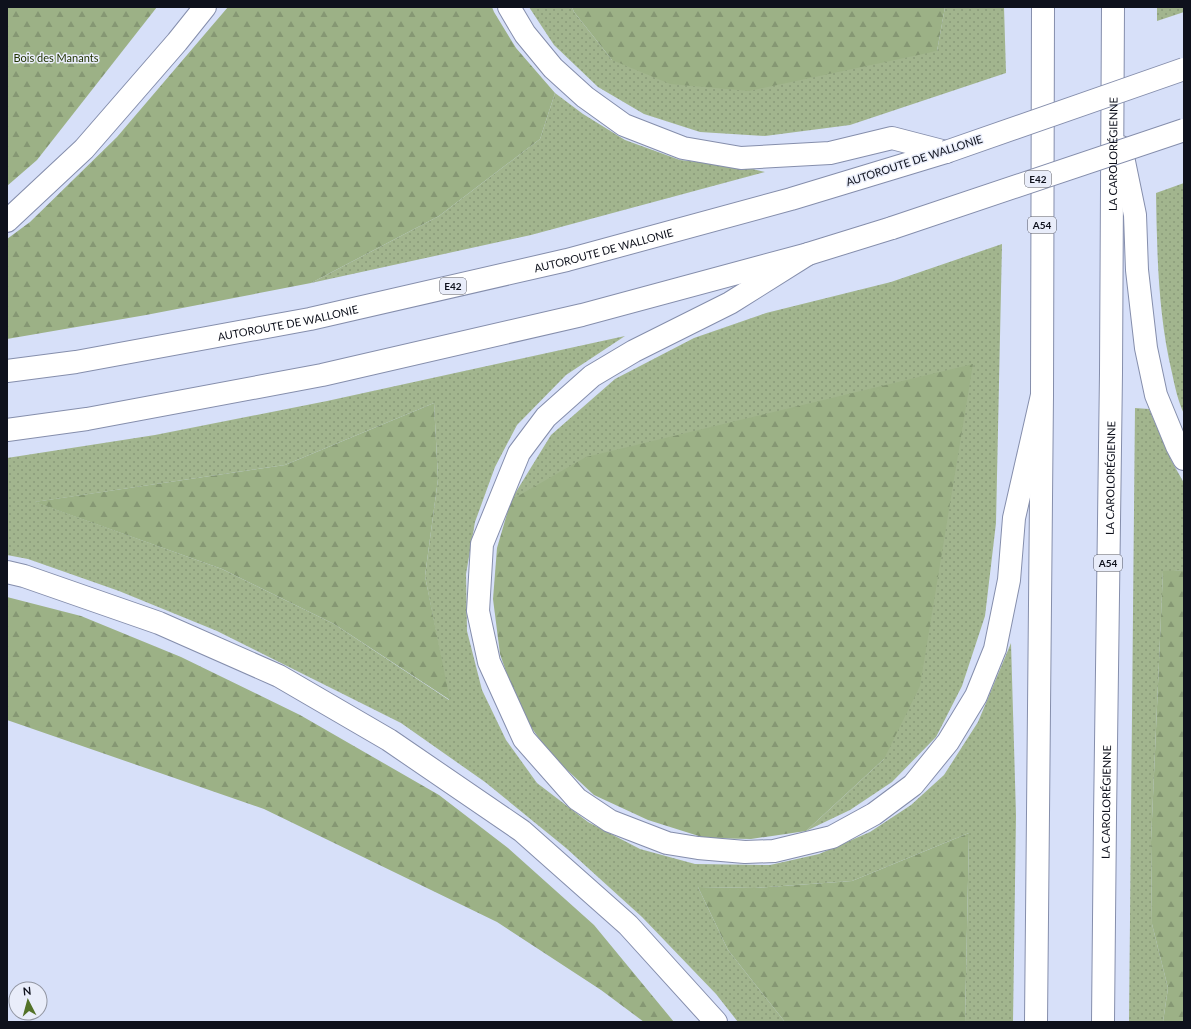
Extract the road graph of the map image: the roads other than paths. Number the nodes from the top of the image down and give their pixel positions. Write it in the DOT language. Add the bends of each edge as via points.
graph roads {
  1 [pos="205,7"];
  2 [pos="509,7"];
  3 [pos="1035,7"];
  4 [pos="1043,7"];
  5 [pos="1113,7"];
  6 [pos="1042,56"];
  7 [pos="1184,69"];
  8 [pos="1112,105"];
  9 [pos="1184,130"];
  10 [pos="946,152"];
  11 [pos="7,221"];
  12 [pos="808,254"];
  13 [pos="7,372"];
  14 [pos="1042,395"];
  15 [pos="7,430"];
  16 [pos="1184,459"];
  17 [pos="7,572"];
  18 [pos="716,1022"];
  19 [pos="1036,1022"];
  20 [pos="1103,1022"];
  1 -- 11 [label="highway" via="84,149"];
  2 -- 10 [label="highway" via="525,34 553,68 585,98 624,125 683,148 741,158 830,152 892,138"];
  3 -- 6 [label="highway"];
  4 -- 6 [label="highway, A54"];
  5 -- 8 [label="highway, LA CAROLORÉGIENNE / A54"];
  6 -- 14 [label="highway, A54"];
  7 -- 10 [label="highway, AUTOROUTE DE WALLONIE / E42, bridge"];
  8 -- 16 [label="highway" via="1135,215 1137,270 1146,348 1156,395"];
  8 -- 20 [label="highway, LA CAROLORÉGIENNE / A54"];
  9 -- 12 [label="highway, E42, bridge"];
  10 -- 13 [label="highway, AUTOROUTE DE WALLONIE / E42" via="791,199 567,260 310,319 76,362"];
  12 -- 14 [label="highway" via="730,303 634,351 592,376 546,417 519,452 482,544 478,611 489,662 524,739 577,799 610,821 667,843 745,852 774,851 832,837 874,814 913,786 948,742 976,696 995,649 1008,580 1014,518"];
  12 -- 15 [label="highway, E42" via="582,315 322,375 87,419"];
  14 -- 19 [label="highway, A54"];
  17 -- 18 [label="highway" via="159,623 279,676 389,740 522,831 628,925"];
}
